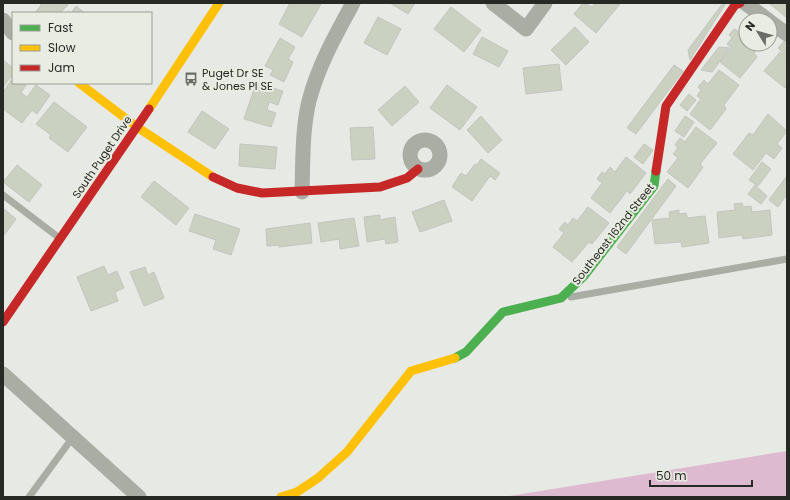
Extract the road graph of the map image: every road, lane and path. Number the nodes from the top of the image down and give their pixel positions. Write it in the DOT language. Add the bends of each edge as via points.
graph roads {
  1 [pos="219,3"];
  2 [pos="353,3"];
  3 [pos="493,3"];
  4 [pos="546,3"];
  5 [pos="740,3"];
  6 [pos="745,3"];
  7 [pos="757,12"];
  8 [pos="3,20"];
  9 [pos="778,28"];
  10 [pos="12,32"];
  11 [pos="787,34"];
  12 [pos="80,84"];
  13 [pos="137,127"];
  14 [pos="418,169"];
  15 [pos="302,192"];
  16 [pos="3,195"];
  17 [pos="60,239"];
  18 [pos="787,259"];
  19 [pos="561,298"];
  20 [pos="6,309"];
  21 [pos="3,322"];
  22 [pos="3,374"];
  23 [pos="73,437"];
  24 [pos="29,497"];
  25 [pos="139,497"];
  26 [pos="281,497"];
  1 -- 13 [label="street, South Puget Drive"];
  2 -- 15 [label="street" via="318,72 309,102 304,139"];
  3 -- 4 [label="street" via="526,29"];
  5 -- 19 [label="street, Southeast 162nd Street" via="735,6 666,106 654,186 584,276"];
  6 -- 7 [label="street"];
  8 -- 10 [label="street"];
  9 -- 11 [label="street"];
  12 -- 13 [label="street"];
  13 -- 15 [label="street" via="214,178 237,188 262,193"];
  13 -- 17 [label="street, South Puget Drive"];
  14 -- 15 [label="street" via="407,178 380,187"];
  16 -- 17 [label="lane"];
  17 -- 20 [label="street, South Puget Drive"];
  18 -- 19 [label="lane"];
  19 -- 26 [label="street" via="503,312 460,356 412,370 347,452 318,478 297,492"];
  20 -- 21 [label="street, South Puget Drive"];
  22 -- 23 [label="street"];
  23 -- 24 [label="lane"];
  23 -- 25 [label="street"];
}
